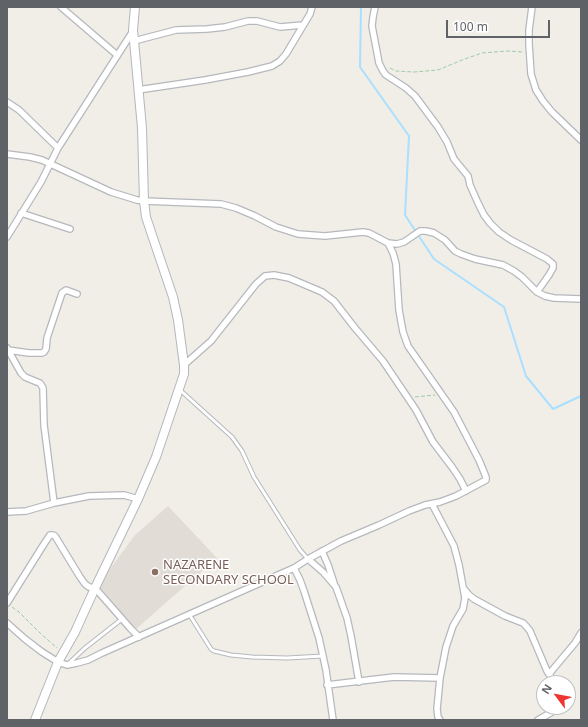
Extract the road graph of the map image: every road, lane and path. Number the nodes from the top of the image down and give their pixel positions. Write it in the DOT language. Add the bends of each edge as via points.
graph roads {
  1 [pos="61,7"];
  2 [pos="135,7"];
  3 [pos="312,7"];
  4 [pos="375,7"];
  5 [pos="532,7"];
  6 [pos="303,25"];
  7 [pos="133,30"];
  8 [pos="134,41"];
  9 [pos="529,53"];
  10 [pos="117,55"];
  11 [pos="387,66"];
  12 [pos="138,90"];
  13 [pos="7,102"];
  14 [pos="581,140"];
  15 [pos="58,148"];
  16 [pos="7,154"];
  17 [pos="51,164"];
  18 [pos="144,201"];
  19 [pos="21,213"];
  20 [pos="70,229"];
  21 [pos="7,237"];
  22 [pos="388,243"];
  23 [pos="537,292"];
  24 [pos="77,294"];
  25 [pos="581,299"];
  26 [pos="8,349"];
  27 [pos="184,365"];
  28 [pos="178,389"];
  29 [pos="442,395"];
  30 [pos="410,400"];
  31 [pos="466,491"];
  32 [pos="138,499"];
  33 [pos="54,503"];
  34 [pos="432,504"];
  35 [pos="7,512"];
  36 [pos="322,551"];
  37 [pos="308,558"];
  38 [pos="294,568"];
  39 [pos="462,585"];
  40 [pos="336,587"];
  41 [pos="95,588"];
  42 [pos="7,602"];
  43 [pos="13,607"];
  44 [pos="189,614"];
  45 [pos="122,618"];
  46 [pos="7,623"];
  47 [pos="581,633"];
  48 [pos="139,637"];
  49 [pos="63,651"];
  50 [pos="323,656"];
  51 [pos="58,662"];
  52 [pos="67,664"];
  53 [pos="549,674"];
  54 [pos="440,678"];
  55 [pos="359,682"];
  56 [pos="327,685"];
  57 [pos="547,715"];
  58 [pos="35,720"];
  59 [pos="333,720"];
  60 [pos="440,720"];
  61 [pos="538,720"];
  1 -- 10 [label="street"];
  2 -- 7 [label="street"];
  3 -- 6 [label="street"];
  4 -- 23 [label="street" via="372,26 383,71 415,96 438,127 454,159 468,176 478,203 490,223 511,240 553,264"];
  5 -- 9 [label="street"];
  6 -- 8 [label="street" via="280,27 248,21 225,27 176,30"];
  6 -- 12 [label="street" via="286,54 272,66"];
  7 -- 8 [label="street"];
  7 -- 10 [label="street"];
  8 -- 12 [label="street"];
  9 -- 11 [label="path" via="482,53 438,70 396,71"];
  9 -- 14 [label="street" via="536,90 560,121"];
  10 -- 15 [label="street"];
  12 -- 18 [label="street"];
  13 -- 15 [label="street" via="19,110"];
  15 -- 17 [label="street"];
  16 -- 17 [label="street" via="30,157"];
  17 -- 18 [label="street" via="111,192"];
  17 -- 19 [label="street"];
  18 -- 22 [label="street" via="221,204 298,234 325,236 363,232"];
  18 -- 27 [label="street" via="146,217 173,297"];
  19 -- 20 [label="street"];
  19 -- 21 [label="street"];
  22 -- 23 [label="street" via="400,244 420,231 426,231 445,240 461,254 504,265 522,277"];
  22 -- 29 [label="street" via="396,264 403,332 416,359"];
  23 -- 25 [label="street" via="554,298"];
  24 -- 26 [label="street" via="66,290 62,293 44,352 29,353"];
  26 -- 33 [label="street" via="21,373 42,388"];
  27 -- 28 [label="street" via="184,374"];
  27 -- 30 [label="street" via="211,341 256,284 265,276 274,275 289,278 329,296 383,360"];
  28 -- 32 [label="street" via="156,457"];
  28 -- 37 [label="lane" via="232,437 242,451 254,477 300,550"];
  29 -- 30 [label="path" via="416,397"];
  29 -- 31 [label="street" via="454,412 487,479"];
  30 -- 31 [label="street" via="433,442"];
  31 -- 34 [label="street"];
  32 -- 33 [label="street" via="124,495 100,496"];
  32 -- 41 [label="street"];
  33 -- 35 [label="street" via="26,511"];
  34 -- 36 [label="street" via="409,511"];
  34 -- 39 [label="street" via="454,546"];
  36 -- 37 [label="street"];
  36 -- 40 [label="street"];
  37 -- 38 [label="street"];
  37 -- 40 [label="street"];
  38 -- 44 [label="street"];
  38 -- 50 [label="street" via="312,614"];
  39 -- 53 [label="street" via="474,599 523,623 530,630"];
  39 -- 54 [label="street" via="465,603 449,636"];
  40 -- 55 [label="street" via="347,618"];
  41 -- 42 [label="street" via="86,584 80,577 55,536 50,535"];
  41 -- 45 [label="street"];
  41 -- 49 [label="street" via="75,632"];
  43 -- 49 [label="path"];
  44 -- 48 [label="street"];
  44 -- 50 [label="lane" via="214,651 252,657"];
  45 -- 48 [label="street"];
  45 -- 52 [label="lane"];
  46 -- 51 [label="street"];
  47 -- 53 [label="street"];
  48 -- 52 [label="street" via="88,660"];
  49 -- 51 [label="street"];
  50 -- 56 [label="street"];
  51 -- 52 [label="street"];
  51 -- 58 [label="street"];
  54 -- 55 [label="street" via="394,677"];
  54 -- 60 [label="street" via="437,709"];
  55 -- 56 [label="street"];
  56 -- 59 [label="street"];
  57 -- 61 [label="street"];
}
